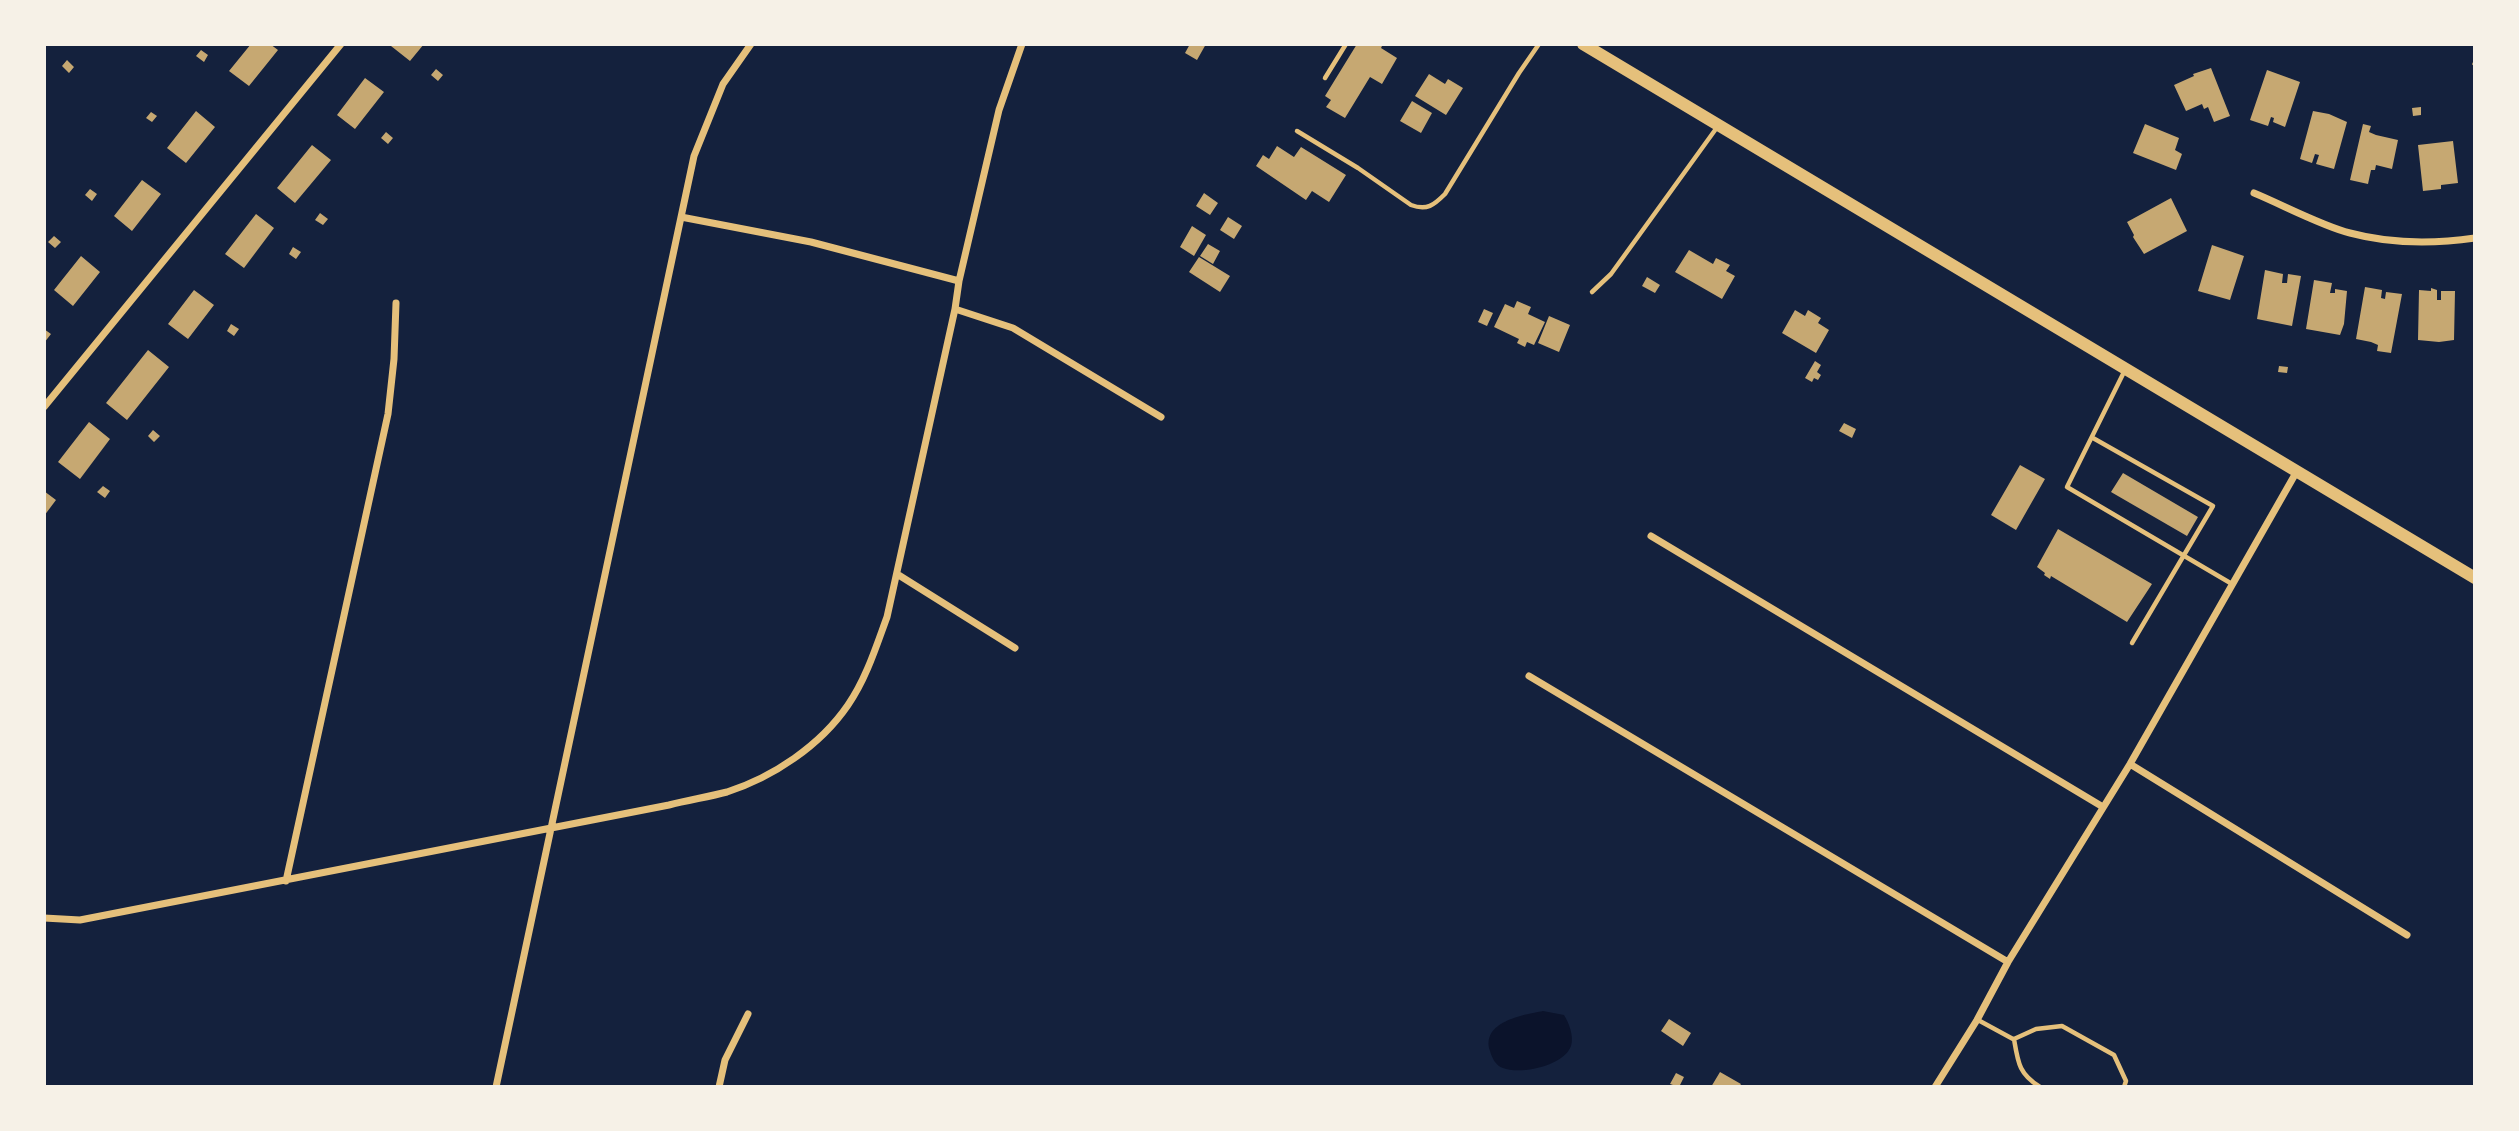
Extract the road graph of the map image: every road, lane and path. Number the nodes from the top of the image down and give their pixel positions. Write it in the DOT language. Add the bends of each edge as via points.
graph roads {
  1 [pos="341,44"];
  2 [pos="751,44"];
  3 [pos="1022,44"];
  4 [pos="1346,44"];
  5 [pos="1539,44"];
  6 [pos="1583,44"];
  7 [pos="1325,78"];
  8 [pos="1718,125"];
  9 [pos="1297,131"];
  10 [pos="2255,193"];
  11 [pos="681,217"];
  12 [pos="2475,238"];
  13 [pos="959,281"];
  14 [pos="1592,292"];
  15 [pos="396,303"];
  16 [pos="955,309"];
  17 [pos="2125,370"];
  18 [pos="44,407"];
  19 [pos="1161,418"];
  20 [pos="2093,438"];
  21 [pos="2297,471"];
  22 [pos="1651,536"];
  23 [pos="2184,555"];
  24 [pos="897,574"];
  25 [pos="2475,578"];
  26 [pos="2233,584"];
  27 [pos="2133,643"];
  28 [pos="1014,648"];
  29 [pos="1529,676"];
  30 [pos="2130,764"];
  31 [pos="2103,807"];
  32 [pos="550,828"];
  33 [pos="286,881"];
  34 [pos="44,918"];
  35 [pos="2407,935"];
  36 [pos="2008,962"];
  37 [pos="748,1014"];
  38 [pos="1977,1020"];
  39 [pos="2014,1039"];
  40 [pos="496,1087"];
  41 [pos="719,1087"];
  42 [pos="1935,1087"];
  43 [pos="2040,1087"];
  44 [pos="2124,1087"];
  1 -- 18 [label="street"];
  2 -- 11 [label="street" via="709,114"];
  3 -- 13 [label="street" via="999,110"];
  4 -- 7 [label="lane"];
  5 -- 9 [label="lane" via="1445,194 1429,207 1411,205"];
  6 -- 8 [label="main road"];
  8 -- 14 [label="lane" via="1611,274"];
  8 -- 17 [label="main road"];
  10 -- 12 [label="street" via="2348,233 2396,242"];
  11 -- 13 [label="street" via="811,242"];
  11 -- 32 [label="street"];
  13 -- 16 [label="street"];
  15 -- 33 [label="street" via="388,414"];
  16 -- 19 [label="street" via="1013,328"];
  16 -- 24 [label="street"];
  17 -- 20 [label="lane"];
  17 -- 21 [label="main road"];
  20 -- 23 [label="lane" via="2067,487"];
  20 -- 23 [label="lane" via="2213,506"];
  21 -- 25 [label="main road"];
  21 -- 26 [label="street"];
  22 -- 31 [label="street"];
  23 -- 26 [label="lane"];
  23 -- 27 [label="lane"];
  24 -- 28 [label="street"];
  24 -- 32 [label="street" via="871,663 848,706 817,740 782,767 728,791"];
  26 -- 30 [label="street"];
  29 -- 36 [label="street"];
  30 -- 31 [label="street"];
  30 -- 35 [label="street"];
  31 -- 36 [label="street"];
  32 -- 33 [label="street"];
  32 -- 40 [label="street"];
  33 -- 34 [label="street" via="80,920"];
  36 -- 38 [label="street"];
  37 -- 41 [label="street" via="725,1060"];
  38 -- 39 [label="lane"];
  38 -- 42 [label="street"];
  39 -- 43 [label="lane" via="2026,1078"];
  39 -- 44 [label="lane" via="2036,1029 2062,1026 2114,1055 2126,1081"];
}
